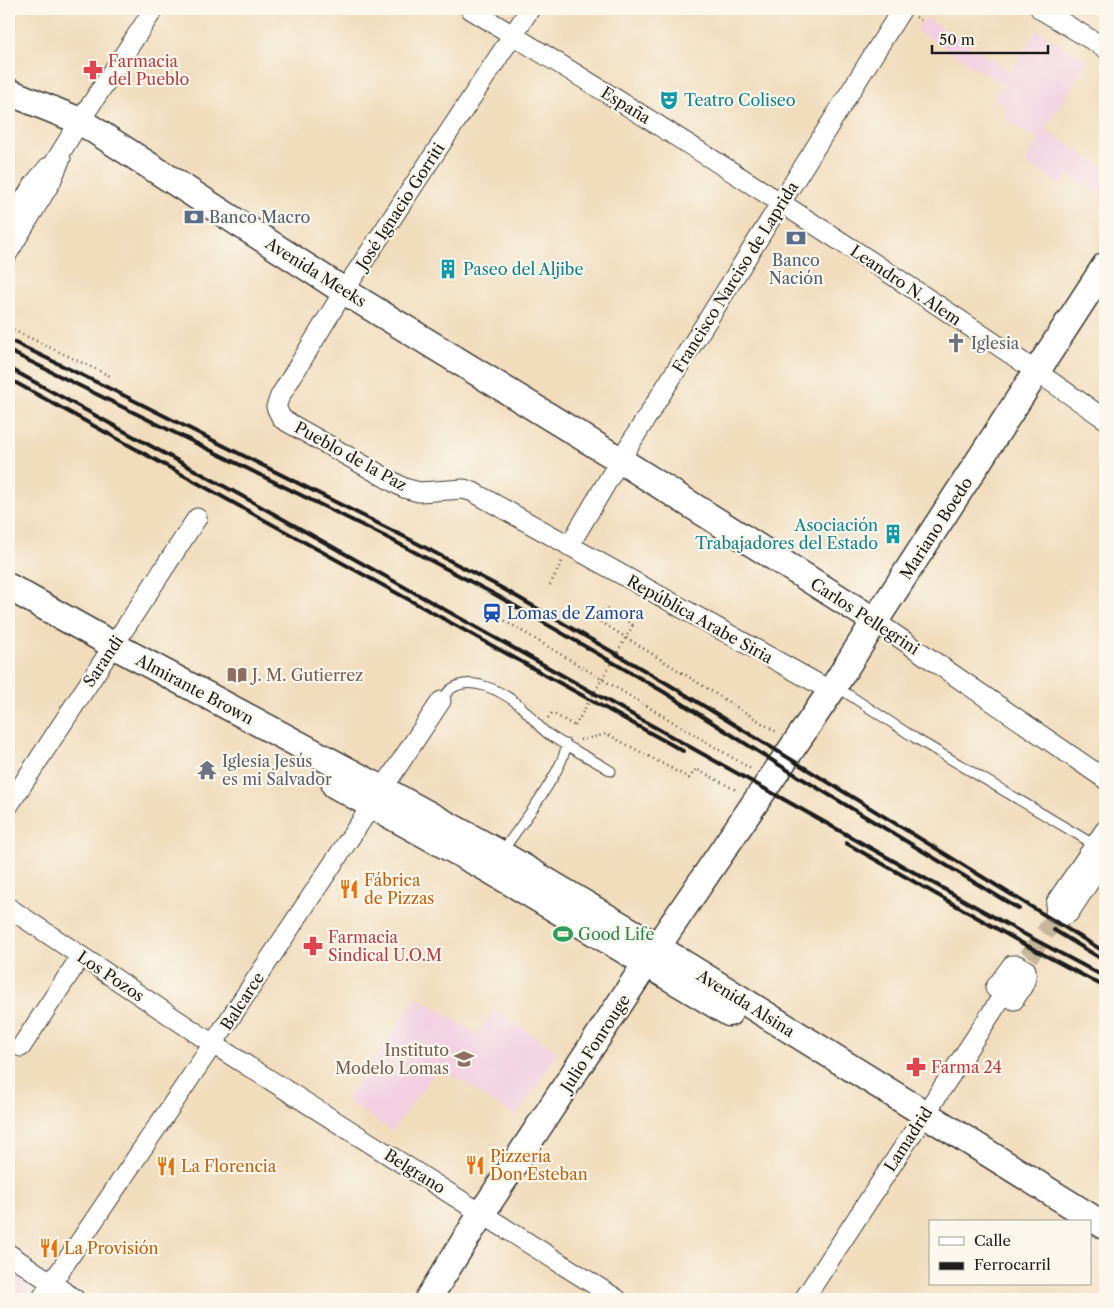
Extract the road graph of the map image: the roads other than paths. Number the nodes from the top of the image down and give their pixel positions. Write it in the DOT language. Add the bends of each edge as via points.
graph roads {
  1 [pos="154,9"];
  2 [pos="470,9"];
  3 [pos="530,9"];
  4 [pos="902,9"];
  5 [pos="1040,9"];
  6 [pos="513,35"];
  7 [pos="1105,48"];
  8 [pos="9,92"];
  9 [pos="80,121"];
  10 [pos="781,202"];
  11 [pos="9,214"];
  12 [pos="9,236"];
  13 [pos="9,261"];
  14 [pos="1105,266"];
  15 [pos="344,291"];
  16 [pos="1037,372"];
  17 [pos="276,406"];
  18 [pos="1105,419"];
  19 [pos="620,460"];
  20 [pos="197,518"];
  21 [pos="569,546"];
  22 [pos="9,587"];
  23 [pos="9,608"];
  24 [pos="875,621"];
  25 [pos="108,652"];
  26 [pos="833,688"];
  27 [pos="441,701"];
  28 [pos="566,744"];
  29 [pos="611,770"];
  30 [pos="1105,779"];
  31 [pos="765,790"];
  32 [pos="377,796"];
  33 [pos="9,805"];
  34 [pos="1105,830"];
  35 [pos="1102,849"];
  36 [pos="495,862"];
  37 [pos="1064,905"];
  38 [pos="9,908"];
  39 [pos="81,956"];
  40 [pos="652,956"];
  41 [pos="1013,980"];
  42 [pos="214,1044"];
  43 [pos="21,1047"];
  44 [pos="922,1117"];
  45 [pos="482,1213"];
  46 [pos="1066,1220"];
  47 [pos="1105,1226"];
  48 [pos="1092,1236"];
  49 [pos="1105,1244"];
  50 [pos="9,1254"];
  51 [pos="52,1284"];
  52 [pos="41,1299"];
  53 [pos="75,1299"];
  54 [pos="428,1299"];
  55 [pos="617,1299"];
  56 [pos="804,1299"];
  1 -- 9 [label="street"];
  2 -- 6 [label="street, España"];
  3 -- 6 [label="street, José Ignacio Gorriti"];
  4 -- 10 [label="street, Francisco Narciso de Laprida"];
  5 -- 7 [label="street"];
  6 -- 10 [label="street, España"];
  6 -- 15 [label="street, José Ignacio Gorriti"];
  8 -- 9 [label="street, Avenida Meeks"];
  9 -- 11 [label="lane" via="30,181"];
  9 -- 12 [label="street"];
  9 -- 13 [label="lane" via="55,185"];
  9 -- 15 [label="street, Avenida Meeks"];
  10 -- 16 [label="street, Leandro N. Alem"];
  10 -- 19 [label="street, Francisco Narciso de Laprida"];
  14 -- 16 [label="street, Mariano Boedo"];
  15 -- 17 [label="street, José Ignacio Gorriti"];
  15 -- 19 [label="street, Avenida Meeks"];
  16 -- 18 [label="street, Leandro N. Alem"];
  16 -- 24 [label="street, Mariano Boedo"];
  17 -- 21 [label="street, Pueblo de la Paz" via="282,419 404,488 419,492 464,489"];
  19 -- 21 [label="street, Francisco Narciso de Laprida"];
  19 -- 24 [label="street, Carlos Pellegrini"];
  20 -- 25 [label="street, Sarandi"];
  21 -- 26 [label="street, República Arabe Siria"];
  22 -- 25 [label="street, Almirante Brown"];
  23 -- 25 [label="street, Almirante Brown"];
  24 -- 26 [label="street, Mariano Boedo"];
  24 -- 30 [label="street, Carlos Pellegrini"];
  25 -- 32 [label="street, Almirante Brown"];
  25 -- 33 [label="street, Sarandi"];
  26 -- 31 [label="street, Mariano Boedo"];
  26 -- 35 [label="lane"];
  27 -- 28 [label="lane" via="450,689 466,683 482,685 518,705 547,733"];
  27 -- 32 [label="street, Balcarce"];
  28 -- 29 [label="lane"];
  28 -- 36 [label="lane" via="560,768"];
  31 -- 40 [label="street, Julio Fonrouge"];
  32 -- 36 [label="street, Avenida Alsina"];
  32 -- 42 [label="street, Balcarce"];
  34 -- 35 [label="street"];
  35 -- 37 [label="street"];
  36 -- 40 [label="street, Avenida Alsina"];
  38 -- 39 [label="street, Los Pozos"];
  39 -- 42 [label="street, Los Pozos"];
  39 -- 43 [label="street"];
  40 -- 44 [label="street, Avenida Alsina"];
  40 -- 45 [label="street, Julio Fonrouge"];
  41 -- 44 [label="street, Lamadrid"];
  42 -- 45 [label="street, Belgrano"];
  42 -- 51 [label="street, Balcarce"];
  44 -- 44 [label="street, Lamadrid" via="1025,983 1026,970 1017,964 1007,970"];
  44 -- 46 [label="street, Avenida Alsina"];
  44 -- 47 [label="street, Avenida Alsina"];
  44 -- 56 [label="street, Lamadrid"];
  45 -- 54 [label="street, Julio Fonrouge"];
  45 -- 55 [label="street, Belgrano"];
  48 -- 49 [label="street"];
  50 -- 51 [label="street"];
  51 -- 52 [label="street, Balcarce"];
  51 -- 53 [label="street"];
}
